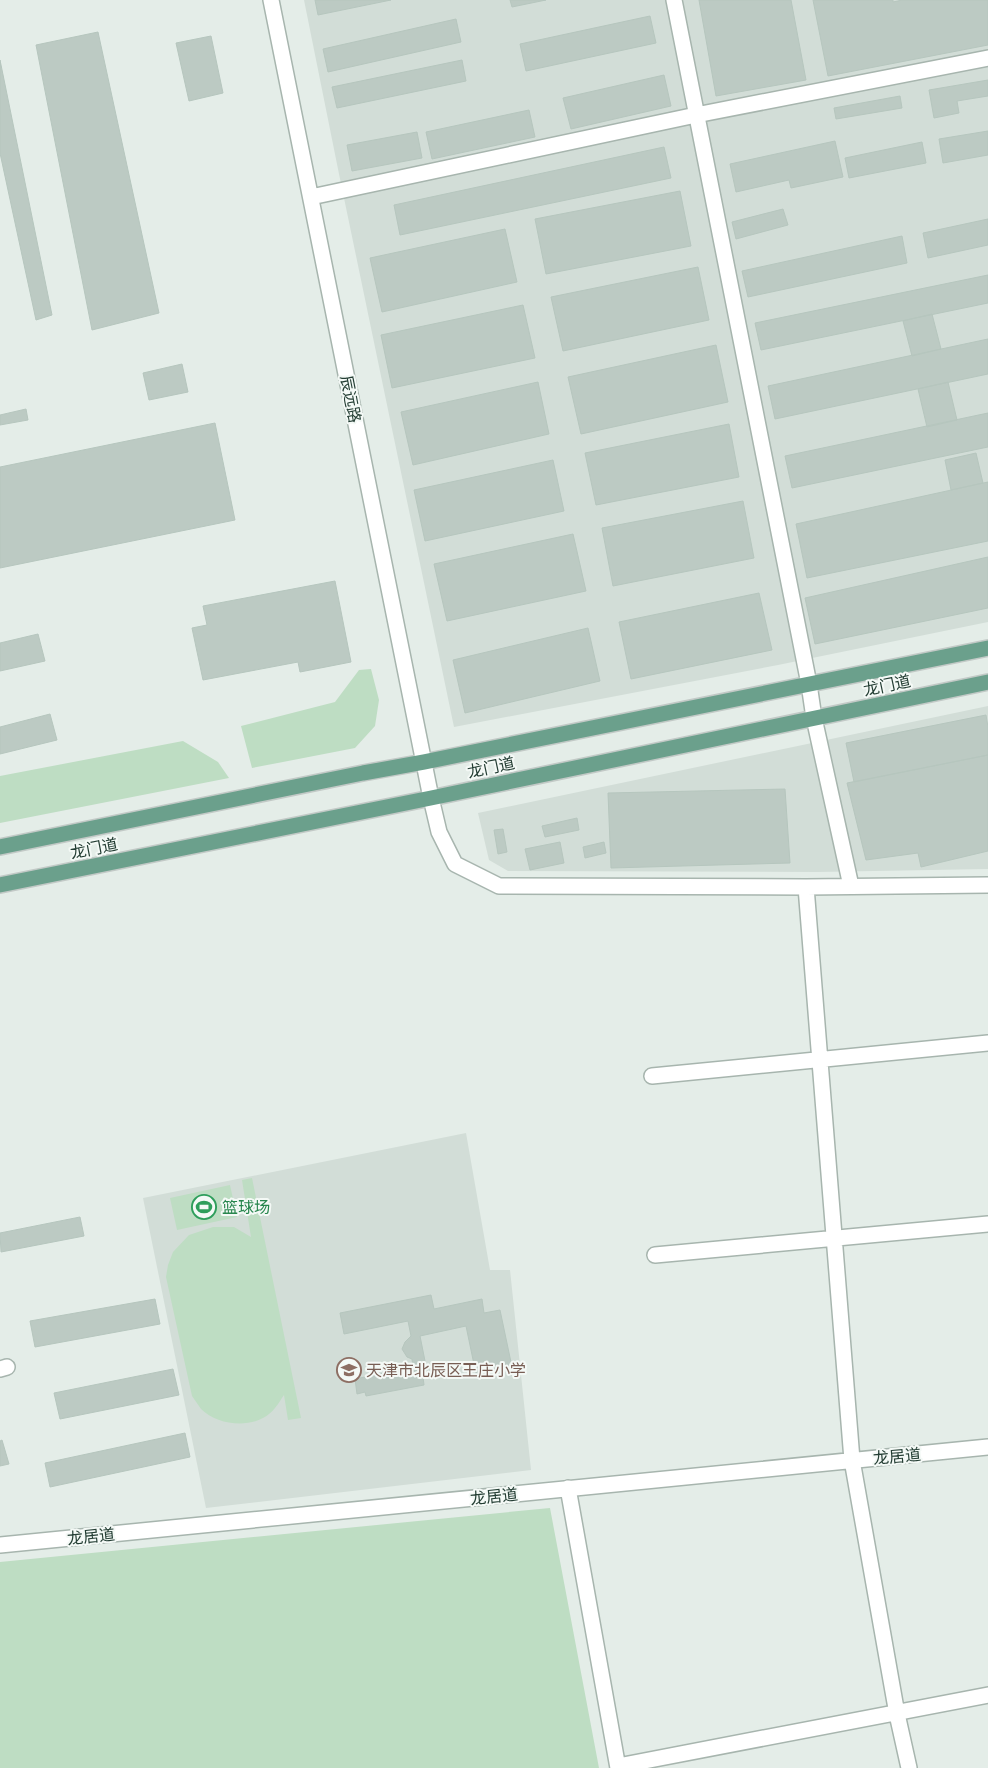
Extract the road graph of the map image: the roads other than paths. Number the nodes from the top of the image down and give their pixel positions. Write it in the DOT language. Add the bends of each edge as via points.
graph roads {
  1 [pos="271,0"];
  2 [pos="674,0"];
  3 [pos="988,58"];
  4 [pos="696,115"];
  5 [pos="311,197"];
  6 [pos="988,648"];
  7 [pos="988,682"];
  8 [pos="809,684"];
  9 [pos="814,718"];
  10 [pos="424,762"];
  11 [pos="431,798"];
  12 [pos="0,847"];
  13 [pos="988,884"];
  14 [pos="0,885"];
  15 [pos="851,886"];
  16 [pos="806,887"];
  17 [pos="988,1043"];
  18 [pos="820,1060"];
  19 [pos="652,1076"];
  20 [pos="988,1224"];
  21 [pos="834,1239"];
  22 [pos="655,1255"];
  23 [pos="988,1447"];
  24 [pos="852,1460"];
  25 [pos="568,1488"];
  26 [pos="0,1545"];
  27 [pos="988,1695"];
  28 [pos="897,1714"];
  29 [pos="618,1767"];
  30 [pos="909,1768"];
  1 -- 5 [label="street, 辰远路"];
  2 -- 4 [label="street"];
  3 -- 4 [label="street"];
  4 -- 5 [label="street"];
  4 -- 8 [label="street"];
  5 -- 10 [label="street, 辰远路"];
  6 -- 8 [label="main road, 龙门道"];
  7 -- 9 [label="main road, 龙门道"];
  8 -- 9 [label="street"];
  8 -- 10 [label="main road, 龙门道"];
  9 -- 11 [label="main road, 龙门道"];
  9 -- 15 [label="street"];
  10 -- 11 [label="street, 辰远路"];
  10 -- 12 [label="main road, 龙门道"];
  11 -- 14 [label="main road, 龙门道"];
  11 -- 16 [label="street, 辰远路" via="439,832 455,864 499,886"];
  13 -- 15 [label="street, 辰远路"];
  15 -- 16 [label="street, 辰远路"];
  16 -- 18 [label="street"];
  17 -- 18 [label="street"];
  18 -- 19 [label="street"];
  18 -- 21 [label="street"];
  20 -- 21 [label="street"];
  21 -- 22 [label="street"];
  21 -- 24 [label="street"];
  23 -- 24 [label="street, 龙居道"];
  24 -- 25 [label="street, 龙居道"];
  24 -- 28 [label="street"];
  25 -- 26 [label="street, 龙居道"];
  25 -- 29 [label="street"];
  27 -- 28 [label="street"];
  28 -- 29 [label="street"];
  28 -- 30 [label="street"];
}
